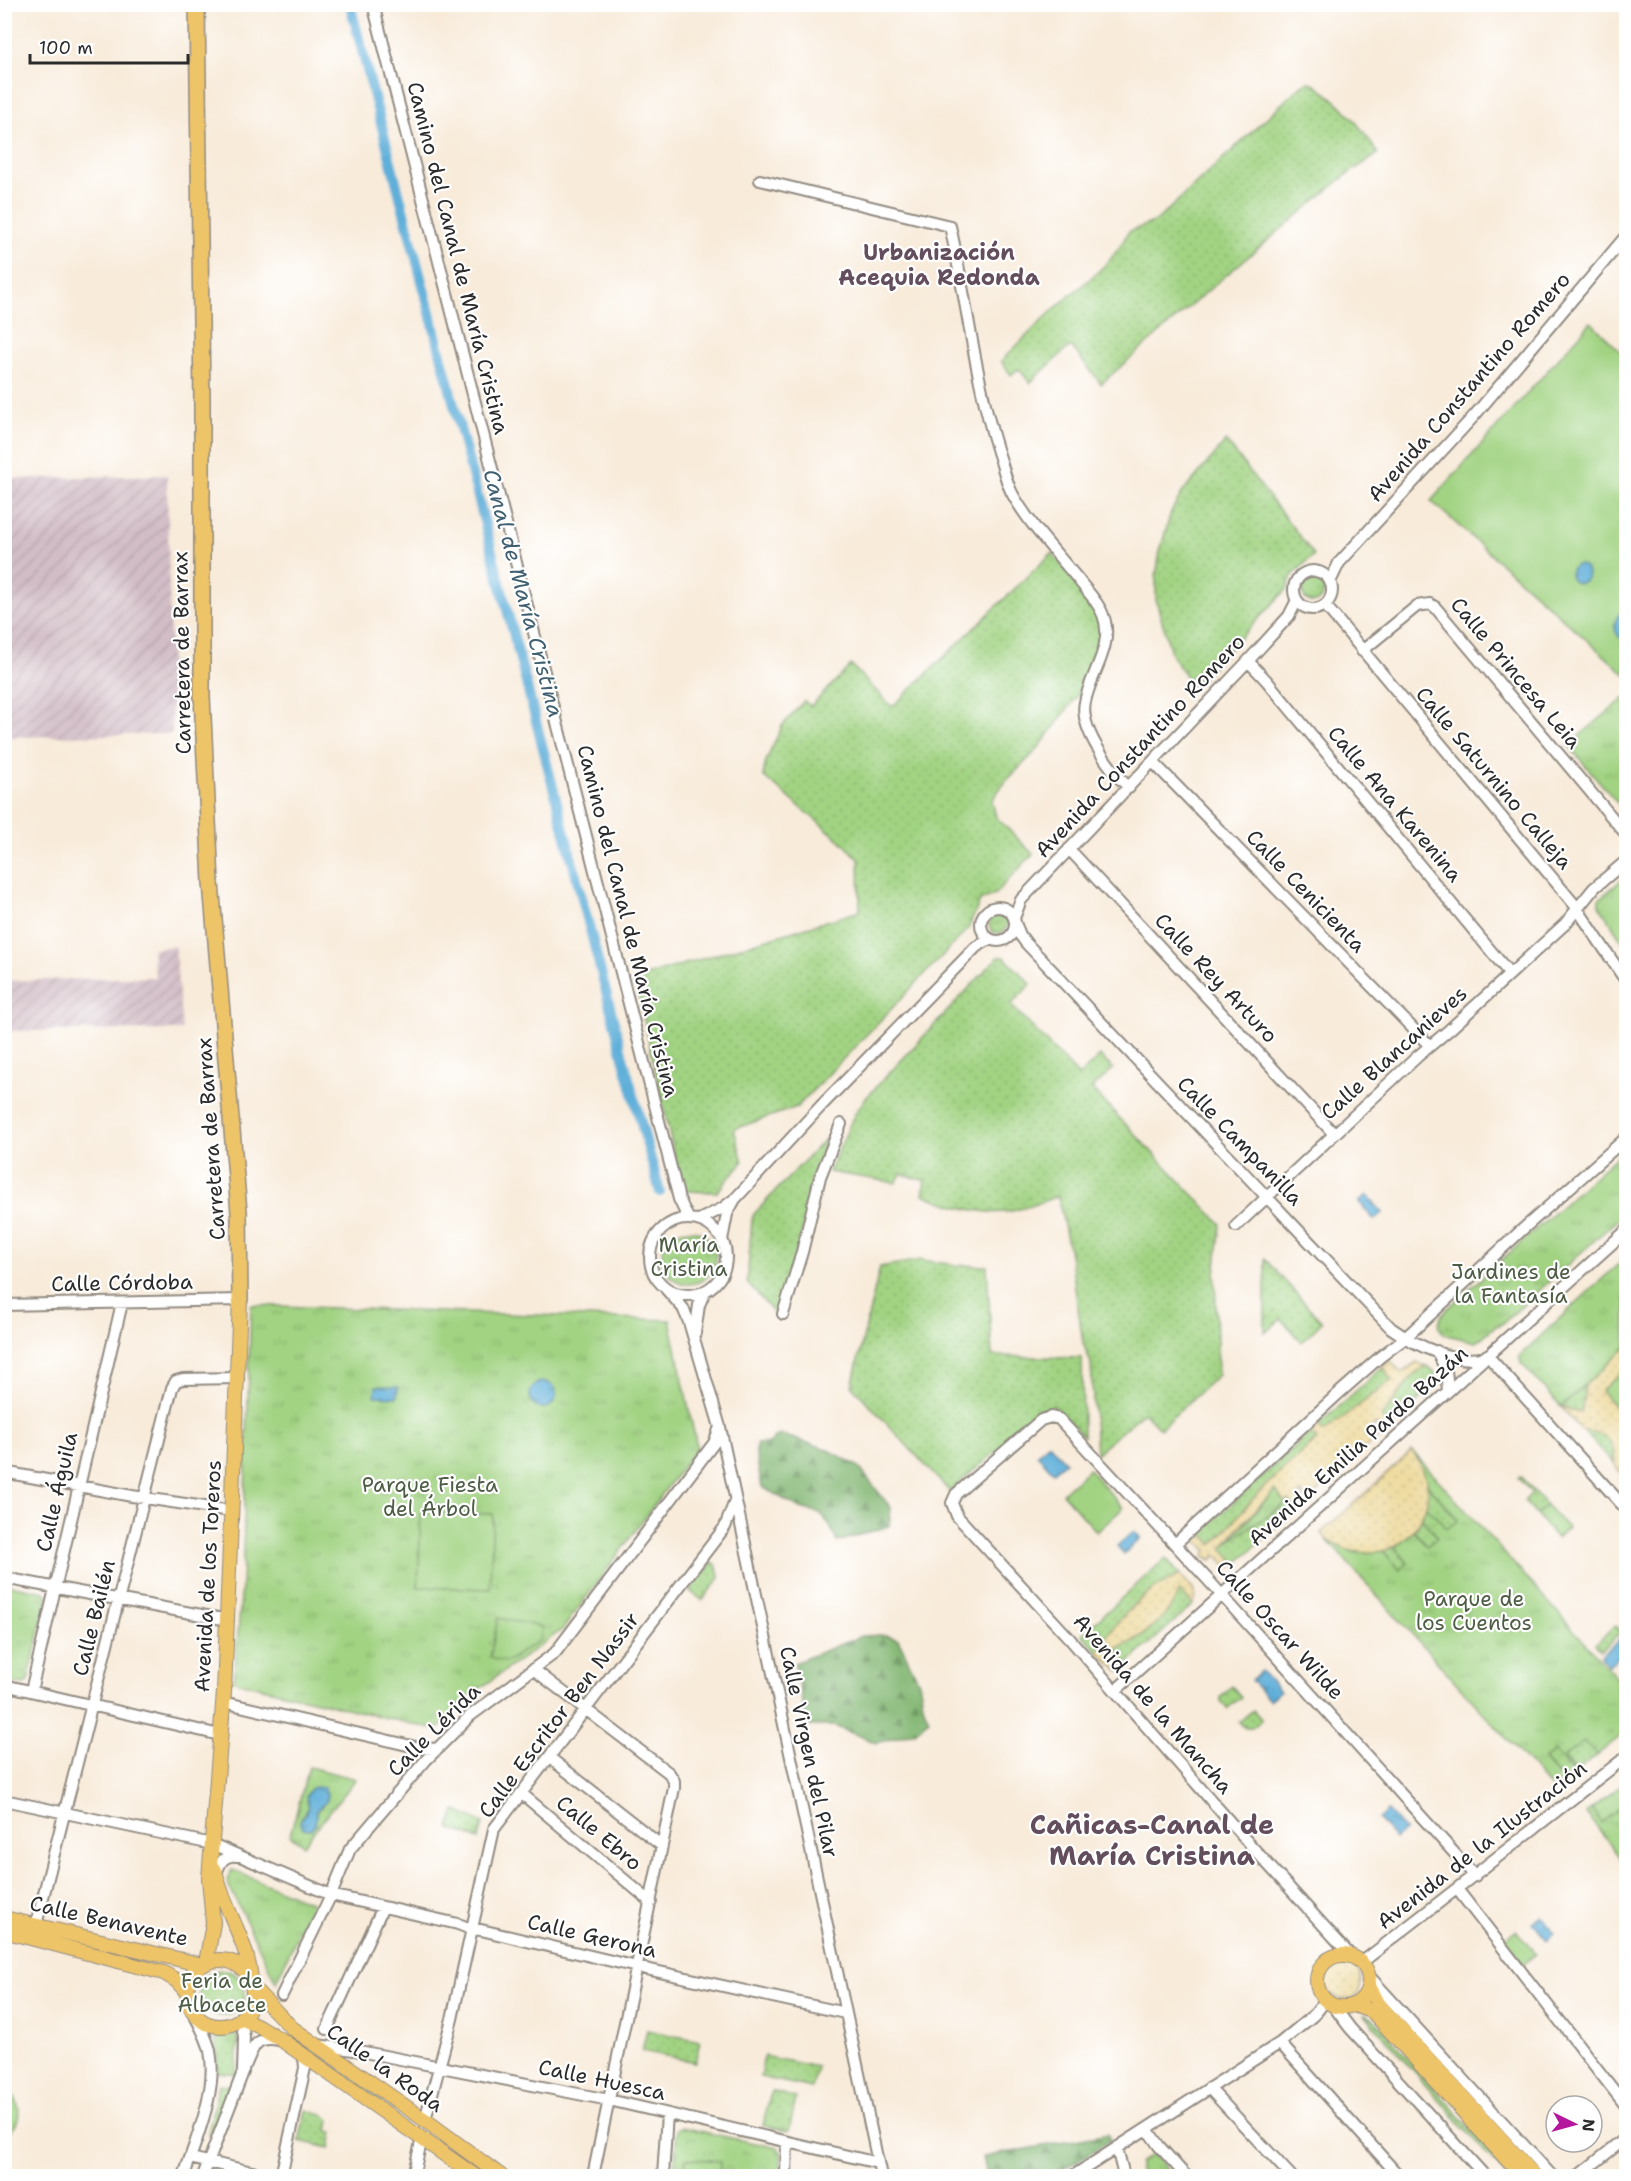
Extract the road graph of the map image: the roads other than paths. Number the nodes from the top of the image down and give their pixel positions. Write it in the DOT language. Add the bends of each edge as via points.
graph roads {
  1 [pos="197,4"];
  2 [pos="373,4"];
  3 [pos="760,180"];
  4 [pos="1626,236"];
  5 [pos="1339,562"];
  6 [pos="1320,572"];
  7 [pos="1330,582"];
  8 [pos="1297,600"];
  9 [pos="1325,605"];
  10 [pos="1306,608"];
  11 [pos="1289,616"];
  12 [pos="1362,651"];
  13 [pos="1248,661"];
  14 [pos="1153,762"];
  15 [pos="1129,788"];
  16 [pos="1626,834"];
  17 [pos="1069,849"];
  18 [pos="1626,861"];
  19 [pos="1019,902"];
  20 [pos="1003,908"];
  21 [pos="1577,908"];
  22 [pos="1015,921"];
  23 [pos="1005,939"];
  24 [pos="985,941"];
  25 [pos="1026,943"];
  26 [pos="1510,974"];
  27 [pos="1626,981"];
  28 [pos="1430,1047"];
  29 [pos="841,1124"];
  30 [pos="1334,1134"];
  31 [pos="1626,1138"];
  32 [pos="1267,1197"];
  33 [pos="736,1198"];
  34 [pos="688,1218"];
  35 [pos="699,1220"];
  36 [pos="1236,1226"];
  37 [pos="1626,1231"];
  38 [pos="722,1240"];
  39 [pos="666,1289"];
  40 [pos="705,1291"];
  41 [pos="240,1300"];
  42 [pos="122,1303"];
  43 [pos="4,1305"];
  44 [pos="783,1314"];
  45 [pos="694,1336"];
  46 [pos="1405,1338"];
  47 [pos="1437,1351"];
  48 [pos="1486,1356"];
  49 [pos="238,1378"];
  50 [pos="1448,1391"];
  51 [pos="720,1427"];
  52 [pos="697,1465"];
  53 [pos="4,1472"];
  54 [pos="731,1472"];
  55 [pos="78,1486"];
  56 [pos="735,1497"];
  57 [pos="143,1498"];
  58 [pos="952,1503"];
  59 [pos="1626,1509"];
  60 [pos="231,1511"];
  61 [pos="724,1527"];
  62 [pos="743,1539"];
  63 [pos="1175,1544"];
  64 [pos="4,1578"];
  65 [pos="55,1587"];
  66 [pos="1222,1595"];
  67 [pos="119,1600"];
  68 [pos="228,1620"];
  69 [pos="533,1669"];
  70 [pos="4,1686"];
  71 [pos="31,1691"];
  72 [pos="1115,1691"];
  73 [pos="223,1702"];
  74 [pos="93,1705"];
  75 [pos="586,1710"];
  76 [pos="220,1735"];
  77 [pos="438,1749"];
  78 [pos="1626,1757"];
  79 [pos="550,1758"];
  80 [pos="521,1793"];
  81 [pos="4,1800"];
  82 [pos="64,1813"];
  83 [pos="662,1846"];
  84 [pos="212,1849"];
  85 [pos="241,1857"];
  86 [pos="216,1874"];
  87 [pos="1475,1876"];
  88 [pos="1457,1889"];
  89 [pos="331,1895"];
  90 [pos="651,1902"];
  91 [pos="382,1907"];
  92 [pos="4,1918"];
  93 [pos="36,1925"];
  94 [pos="471,1929"];
  95 [pos="4,1931"];
  96 [pos="1356,1960"];
  97 [pos="205,1964"];
  98 [pos="637,1967"];
  99 [pos="1369,1981"];
  100 [pos="252,1986"];
  101 [pos="188,1992"];
  102 [pos="282,1995"];
  103 [pos="1328,2002"];
  104 [pos="1354,2005"];
  105 [pos="191,2008"];
  106 [pos="845,2013"];
  107 [pos="241,2019"];
  108 [pos="327,2029"];
  109 [pos="283,2041"];
  110 [pos="1280,2043"];
  111 [pos="316,2045"];
  112 [pos="304,2056"];
  113 [pos="440,2066"];
  114 [pos="243,2072"];
  115 [pos="1209,2088"];
  116 [pos="609,2100"];
  117 [pos="1626,2106"];
  118 [pos="667,2114"];
  119 [pos="424,2121"];
  120 [pos="1147,2129"];
  121 [pos="422,2138"];
  122 [pos="1626,2138"];
  123 [pos="787,2142"];
  124 [pos="1118,2148"];
  125 [pos="190,2158"];
  126 [pos="207,2163"];
  127 [pos="878,2163"];
  128 [pos="184,2176"];
  129 [pos="203,2176"];
  130 [pos="270,2176"];
  131 [pos="281,2176"];
  132 [pos="414,2176"];
  133 [pos="475,2176"];
  134 [pos="501,2176"];
  135 [pos="593,2176"];
  136 [pos="663,2176"];
  137 [pos="786,2176"];
  138 [pos="881,2176"];
  139 [pos="1073,2176"];
  140 [pos="1124,2176"];
  141 [pos="1186,2176"];
  142 [pos="1292,2176"];
  143 [pos="1399,2176"];
  144 [pos="1485,2176"];
  145 [pos="1522,2176"];
  146 [pos="1535,2176"];
  147 [pos="1552,2176"];
  148 [pos="1578,2176"];
  1 -- 41 [label="highway, Carretera de Barrax" via="203,707 211,883 239,1212"];
  2 -- 34 [label="street, Camino del Canal de María Cristina" via="679,1198"];
  3 -- 15 [label="street" via="950,226 985,411 1011,493 1103,615 1101,660 1084,702 1084,716 1089,732 1116,776"];
  4 -- 5 [label="street, Avenida Constantino Romero" via="1474,416"];
  5 -- 6 [label="street, Avenida Constantino Romero"];
  5 -- 7 [label="street, Avenida Constantino Romero"];
  6 -- 7 [label="street"];
  6 -- 8 [label="street" via="1308,572 1298,578 1294,589"];
  7 -- 9 [label="street" via="1331,594"];
  8 -- 10 [label="street"];
  8 -- 11 [label="street, Avenida Constantino Romero"];
  9 -- 10 [label="street"];
  9 -- 12 [label="street, Calle Saturnino Calleja"];
  10 -- 11 [label="street, Avenida Constantino Romero"];
  11 -- 13 [label="street, Avenida Constantino Romero"];
  12 -- 16 [label="street, Calle Princesa Leia" via="1417,606 1435,607"];
  12 -- 21 [label="street, Calle Saturnino Calleja"];
  13 -- 14 [label="street, Avenida Constantino Romero"];
  13 -- 26 [label="street, Calle Ana Karenina"];
  14 -- 15 [label="street, Avenida Constantino Romero"];
  14 -- 28 [label="street, Calle Cenicienta"];
  15 -- 17 [label="street, Avenida Constantino Romero"];
  17 -- 19 [label="street, Avenida Constantino Romero"];
  17 -- 30 [label="street, Calle Rey Arturo"];
  18 -- 21 [label="street"];
  19 -- 20 [label="street, Avenida Constantino Romero"];
  19 -- 22 [label="street, Avenida Constantino Romero"];
  20 -- 22 [label="street"];
  20 -- 24 [label="street" via="987,911 981,921"];
  21 -- 26 [label="street, Calle Blancanieves"];
  21 -- 27 [label="street, Calle Saturnino Calleja"];
  22 -- 23 [label="street" via="1014,931"];
  22 -- 25 [label="street, Calle Campanilla"];
  23 -- 24 [label="street"];
  23 -- 25 [label="street"];
  24 -- 33 [label="street"];
  25 -- 32 [label="street, Calle Campanilla"];
  26 -- 28 [label="street, Calle Blancanieves"];
  28 -- 30 [label="street, Calle Blancanieves"];
  29 -- 44 [label="street" via="820,1177"];
  30 -- 32 [label="street, Calle Blancanieves"];
  31 -- 46 [label="street"];
  32 -- 36 [label="street, Calle Blancanieves"];
  32 -- 46 [label="street, Calle Campanilla" via="1391,1328"];
  33 -- 35 [label="street"];
  33 -- 38 [label="street" via="727,1215"];
  34 -- 35 [label="street"];
  34 -- 39 [label="street" via="665,1225 651,1245 651,1269"];
  35 -- 38 [label="street" via="713,1227"];
  37 -- 48 [label="street, Avenida Emilia Pardo Bazán"];
  38 -- 40 [label="street" via="724,1270"];
  39 -- 40 [label="street" via="683,1295"];
  39 -- 45 [label="street, Calle Virgen del Pilar" via="683,1308"];
  40 -- 45 [label="street, Calle Virgen del Pilar"];
  41 -- 42 [label="street, Calle Córdoba"];
  41 -- 49 [label="main road, Avenida de los Toreros"];
  42 -- 43 [label="street, Calle Córdoba"];
  42 -- 55 [label="street, Calle Águila"];
  45 -- 51 [label="street, Calle Virgen del Pilar"];
  46 -- 47 [label="street, Calle Campanilla"];
  46 -- 63 [label="street" via="1322,1408"];
  47 -- 48 [label="street, Calle Campanilla" via="1462,1358"];
  47 -- 50 [label="street" via="1446,1370"];
  48 -- 50 [label="street, Avenida Emilia Pardo Bazán"];
  48 -- 59 [label="street"];
  49 -- 57 [label="street, Calle Bailén" via="176,1381"];
  49 -- 60 [label="main road, Avenida de los Toreros"];
  50 -- 66 [label="street, Avenida Emilia Pardo Bazán"];
  51 -- 52 [label="street, Calle Lérida" via="714,1443"];
  51 -- 54 [label="street, Calle Virgen del Pilar"];
  52 -- 54 [label="street" via="708,1456 721,1459"];
  52 -- 69 [label="street, Calle Lérida" via="555,1653"];
  53 -- 55 [label="street"];
  54 -- 56 [label="street, Calle Virgen del Pilar"];
  55 -- 57 [label="street"];
  55 -- 65 [label="street, Calle Águila"];
  56 -- 61 [label="street, Calle Escritor Ben Nassir"];
  56 -- 62 [label="street, Calle Virgen del Pilar"];
  57 -- 60 [label="street"];
  57 -- 67 [label="street, Calle Bailén"];
  58 -- 63 [label="street, Calle Oscar Wilde" via="956,1494 1041,1420 1051,1417 1059,1419"];
  58 -- 72 [label="street, Avenida de la Mancha" via="957,1516"];
  60 -- 68 [label="main road, Avenida de los Toreros"];
  61 -- 62 [label="street"];
  61 -- 75 [label="street, Calle Escritor Ben Nassir"];
  62 -- 106 [label="street, Calle Virgen del Pilar"];
  63 -- 66 [label="street, Calle Oscar Wilde"];
  64 -- 65 [label="street"];
  65 -- 67 [label="street"];
  65 -- 71 [label="street, Calle Águila"];
  66 -- 72 [label="street, Avenida Emilia Pardo Bazán"];
  66 -- 87 [label="street, Calle Oscar Wilde"];
  67 -- 68 [label="street"];
  67 -- 74 [label="street, Calle Bailén"];
  68 -- 73 [label="main road, Avenida de los Toreros"];
  69 -- 75 [label="street"];
  69 -- 77 [label="street, Calle Lérida" via="470,1716"];
  70 -- 71 [label="street"];
  71 -- 74 [label="street"];
  72 -- 96 [label="street, Avenida de la Mancha"];
  73 -- 76 [label="main road, Avenida de los Toreros"];
  73 -- 77 [label="street"];
  74 -- 76 [label="street"];
  74 -- 82 [label="street, Calle Bailén"];
  75 -- 79 [label="street, Calle Escritor Ben Nassir"];
  75 -- 83 [label="street" via="674,1780"];
  76 -- 84 [label="main road, Avenida de los Toreros"];
  77 -- 89 [label="street, Calle Lérida" via="350,1849"];
  78 -- 87 [label="street, Avenida de la Ilustración"];
  79 -- 80 [label="street, Calle Escritor Ben Nassir"];
  79 -- 83 [label="street"];
  80 -- 90 [label="street, Calle Ebro"];
  80 -- 94 [label="street, Calle Escritor Ben Nassir" via="494,1829"];
  81 -- 82 [label="street, Calle Gerona"];
  82 -- 84 [label="street, Calle Gerona"];
  82 -- 93 [label="street, Calle Bailén"];
  83 -- 90 [label="street"];
  84 -- 85 [label="street, Calle Gerona"];
  84 -- 86 [label="main road, Avenida de los Toreros"];
  84 -- 97 [label="main road, Avenida de los Toreros" via="209,1878 213,1923"];
  85 -- 86 [label="street" via="225,1856"];
  85 -- 89 [label="street, Calle Gerona"];
  86 -- 100 [label="main road, Avenida de los Toreros" via="249,1958"];
  87 -- 88 [label="street, Avenida de la Ilustración"];
  88 -- 96 [label="street, Avenida de la Ilustración"];
  88 -- 117 [label="street"];
  89 -- 91 [label="street, Calle Gerona"];
  89 -- 102 [label="street, Calle Lérida"];
  90 -- 98 [label="street"];
  91 -- 94 [label="street, Calle Gerona"];
  91 -- 108 [label="street"];
  92 -- 93 [label="main road, Calle Benavente"];
  93 -- 97 [label="main road, Calle Benavente"];
  94 -- 98 [label="street, Calle Gerona"];
  94 -- 113 [label="street, Calle Escritor Ben Nassir"];
  95 -- 101 [label="main road, Calle Benavente" via="164,1973"];
  96 -- 99 [label="main road"];
  96 -- 103 [label="main road" via="1341,1955 1323,1965 1317,1985"];
  97 -- 100 [label="main road" via="215,1960 235,1963 249,1976"];
  97 -- 101 [label="main road" via="195,1972"];
  98 -- 106 [label="street, Calle Gerona"];
  98 -- 116 [label="street"];
  99 -- 104 [label="main road" via="1361,2001"];
  99 -- 146 [label="main road" via="1379,2005"];
  99 -- 147 [label="street"];
  100 -- 107 [label="main road" via="249,2010"];
  100 -- 111 [label="main road, Calle la Roda" via="292,2028"];
  101 -- 105 [label="main road"];
  103 -- 104 [label="main road" via="1341,2007"];
  103 -- 110 [label="street"];
  103 -- 144 [label="street"];
  104 -- 145 [label="main road" via="1373,2013"];
  105 -- 107 [label="main road" via="197,2017 216,2026"];
  105 -- 125 [label="street" via="209,2048 212,2074"];
  106 -- 127 [label="street, Calle Virgen del Pilar"];
  107 -- 109 [label="main road, Calle la Roda"];
  107 -- 114 [label="street"];
  109 -- 112 [label="main road, Calle la Roda"];
  109 -- 114 [label="street" via="263,2039 254,2044"];
  110 -- 115 [label="street"];
  110 -- 143 [label="street"];
  111 -- 113 [label="street, Calle Huesca"];
  111 -- 119 [label="main road, Calle la Roda"];
  112 -- 121 [label="main road, Calle la Roda"];
  112 -- 131 [label="street" via="305,2068"];
  113 -- 116 [label="street, Calle Huesca"];
  113 -- 119 [label="street, Calle Escritor Ben Nassir"];
  114 -- 126 [label="street"];
  115 -- 120 [label="street"];
  115 -- 142 [label="street"];
  116 -- 118 [label="street, Calle Huesca"];
  116 -- 135 [label="street"];
  118 -- 123 [label="street, Calle Huesca"];
  118 -- 136 [label="street"];
  119 -- 134 [label="main road, Calle la Roda"];
  120 -- 124 [label="street"];
  120 -- 141 [label="street"];
  121 -- 132 [label="street"];
  121 -- 133 [label="main road, Calle la Roda"];
  122 -- 148 [label="street"];
  123 -- 127 [label="street, Calle Huesca"];
  123 -- 137 [label="street"];
  124 -- 139 [label="street"];
  124 -- 140 [label="street"];
  125 -- 126 [label="street"];
  125 -- 128 [label="street"];
  126 -- 129 [label="street"];
  126 -- 130 [label="street"];
  127 -- 138 [label="street, Calle Virgen del Pilar"];
}
